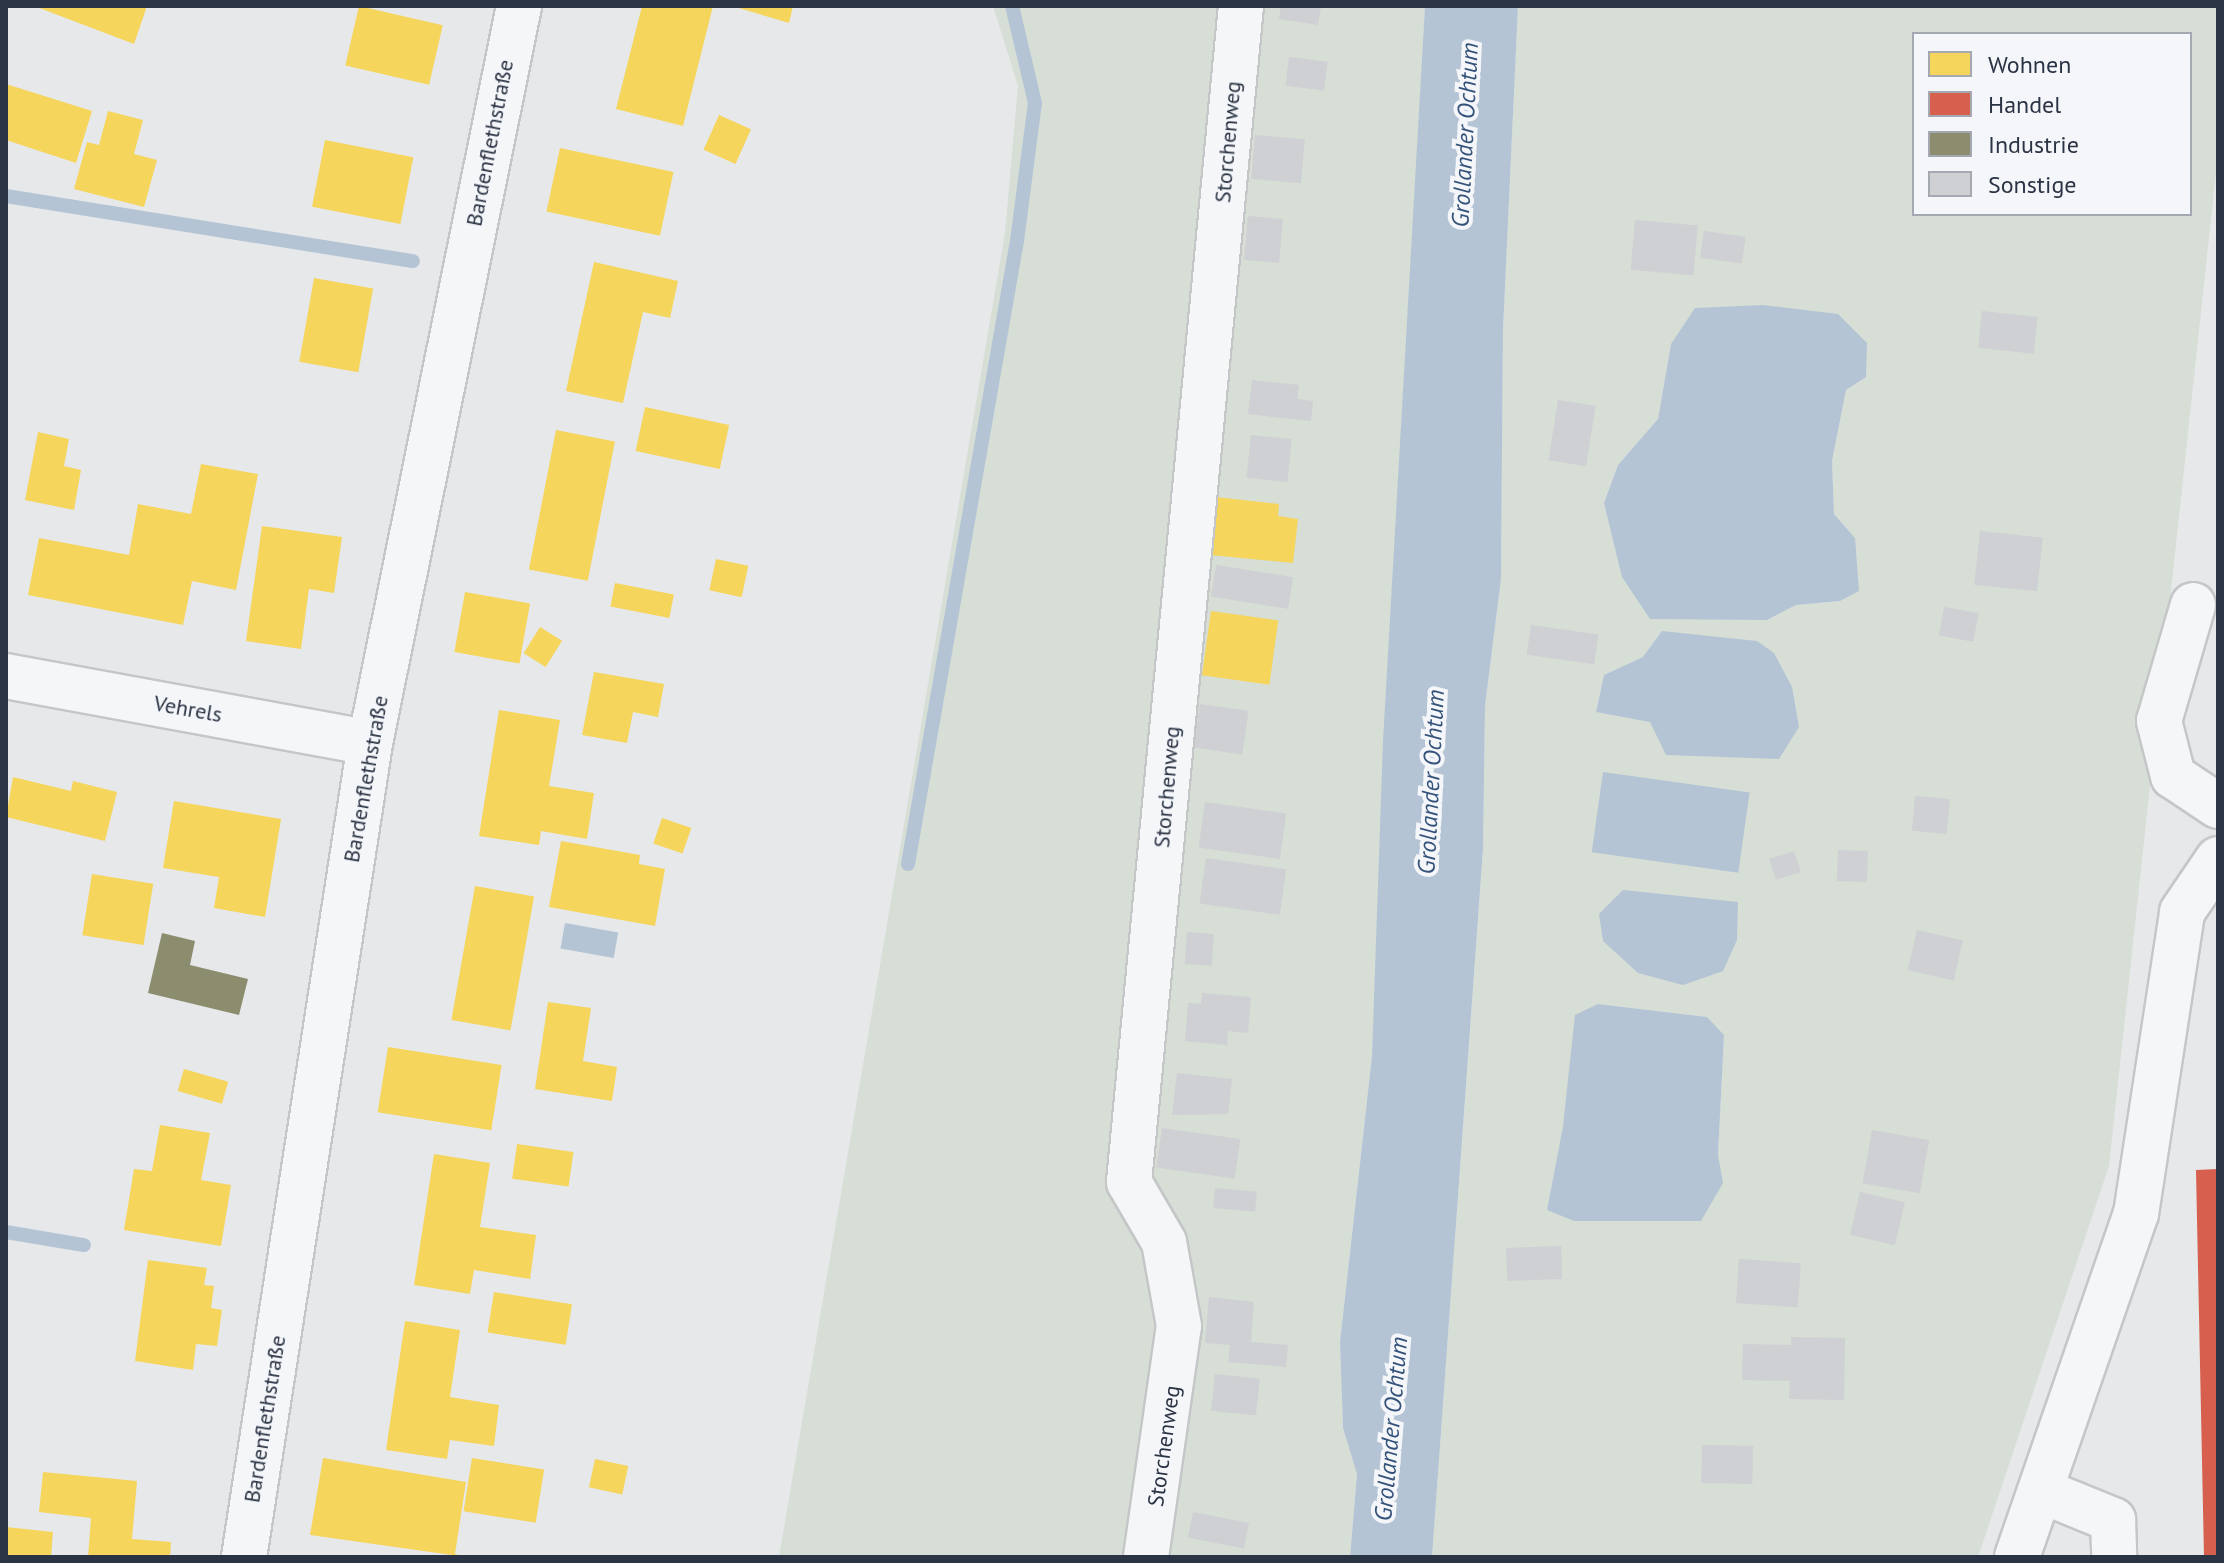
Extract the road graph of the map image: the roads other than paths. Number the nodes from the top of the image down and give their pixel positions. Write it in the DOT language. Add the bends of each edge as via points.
graph roads {
  1 [pos="519,6"];
  2 [pos="1241,6"];
  3 [pos="2193,605"];
  4 [pos="6,676"];
  5 [pos="370,743"];
  6 [pos="2218,806"];
  7 [pos="2218,859"];
  8 [pos="2042,1491"];
  9 [pos="244,1557"];
  10 [pos="1146,1557"];
  11 [pos="2017,1557"];
  12 [pos="2114,1557"];
  1 -- 5 [label="street, Bardenflethstraße"];
  2 -- 10 [label="street, Storchenweg" via="1129,1182 1164,1242 1179,1326"];
  3 -- 6 [label="street" via="2159,721 2173,776"];
  4 -- 5 [label="street, Vehrels"];
  5 -- 9 [label="street, Bardenflethstraße"];
  7 -- 8 [label="street" via="2182,912 2136,1214"];
  8 -- 11 [label="street"];
  8 -- 12 [label="street" via="2113,1520"];
}
